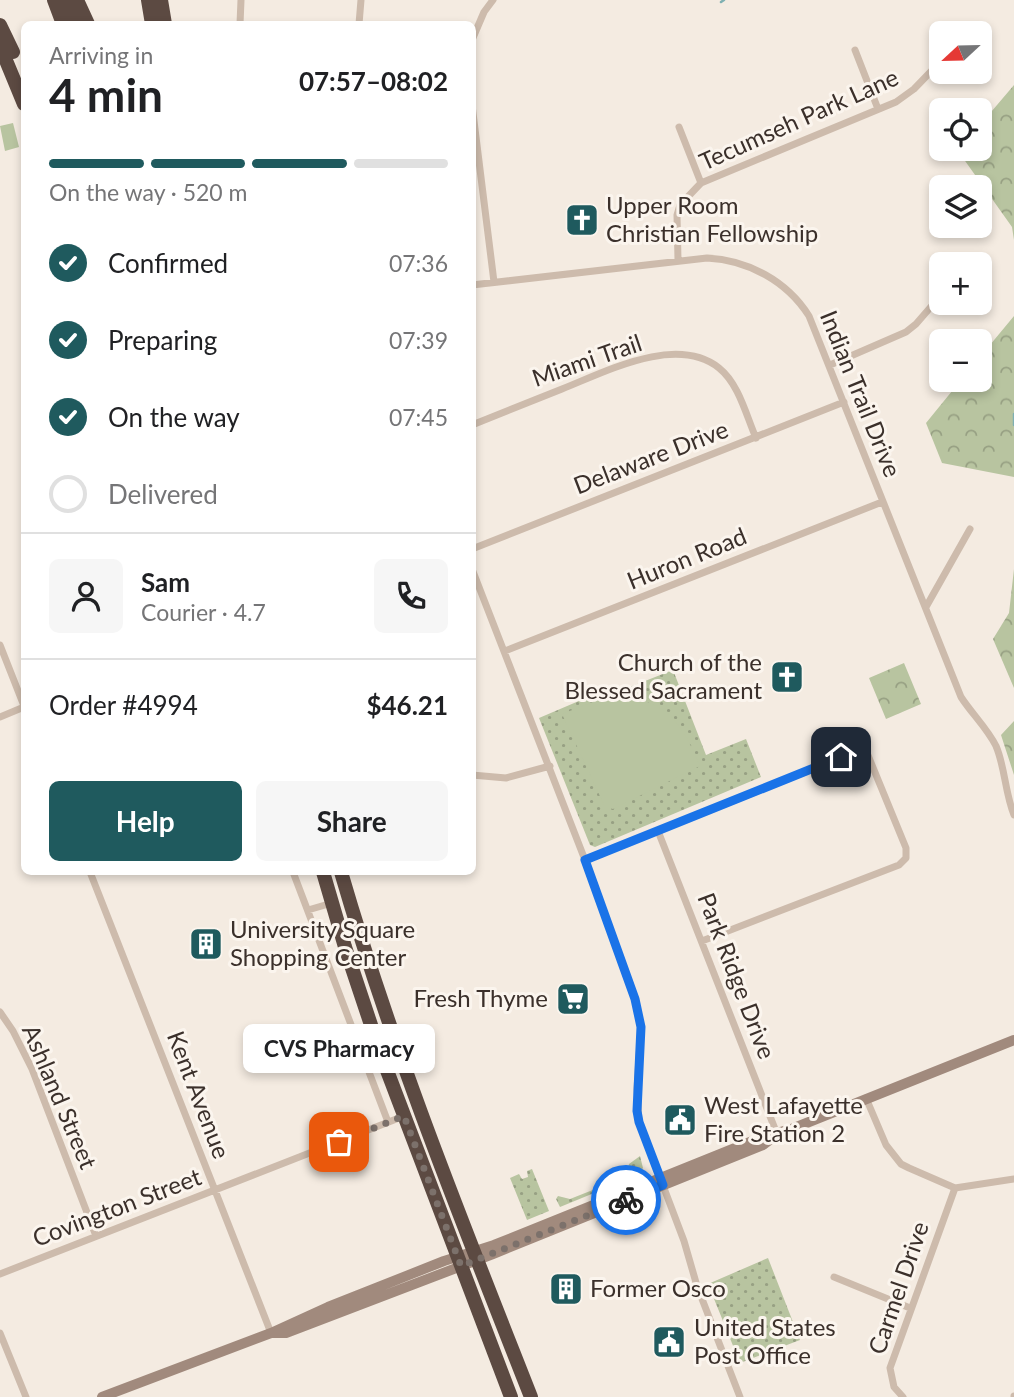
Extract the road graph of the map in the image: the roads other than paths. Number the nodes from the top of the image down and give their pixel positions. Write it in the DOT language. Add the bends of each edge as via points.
graph roads {
  1 [pos="54,0"];
  2 [pos="68,0"];
  3 [pos="77,0"];
  4 [pos="148,0"];
  5 [pos="161,0"];
  6 [pos="241,0"];
  7 [pos="361,0"];
  8 [pos="493,0"];
  9 [pos="62,21"];
  10 [pos="76,21"];
  11 [pos="87,21"];
  12 [pos="152,21"];
  13 [pos="164,21"];
  14 [pos="240,21"];
  15 [pos="359,21"];
  16 [pos="0,25"];
  17 [pos="476,31"];
  18 [pos="0,46"];
  19 [pos="855,50"];
  20 [pos="21,72"];
  21 [pos="929,74"];
  22 [pos="21,97"];
  23 [pos="878,109"];
  24 [pos="679,127"];
  25 [pos="476,136"];
  26 [pos="701,183"];
  27 [pos="678,260"];
  28 [pos="495,282"];
  29 [pos="476,284"];
  30 [pos="929,309"];
  31 [pos="830,365"];
  32 [pos="844,402"];
  33 [pos="476,423"];
  34 [pos="756,438"];
  35 [pos="882,502"];
  36 [pos="970,529"];
  37 [pos="476,547"];
  38 [pos="476,579"];
  39 [pos="926,607"];
  40 [pos="0,645"];
  41 [pos="505,652"];
  42 [pos="21,699"];
  43 [pos="21,708"];
  44 [pos="0,717"];
  45 [pos="550,766"];
  46 [pos="476,775"];
  47 [pos="1014,815"];
  48 [pos="659,831"];
  49 [pos="585,860"];
  50 [pos="91,875"];
  51 [pos="294,875"];
  52 [pos="324,875"];
  53 [pos="342,875"];
  54 [pos="332,903"];
  55 [pos="308,910"];
  56 [pos="702,941"];
  57 [pos="0,1013"];
  58 [pos="1014,1040"];
  59 [pos="866,1098"];
  60 [pos="404,1116"];
  61 [pos="388,1122"];
  62 [pos="777,1134"];
  63 [pos="1014,1179"];
  64 [pos="662,1182"];
  65 [pos="955,1188"];
  66 [pos="215,1190"];
  67 [pos="96,1236"];
  68 [pos="475,1256"];
  69 [pos="459,1261"];
  70 [pos="0,1274"];
  71 [pos="834,1277"];
  72 [pos="911,1308"];
  73 [pos="0,1333"];
  74 [pos="271,1333"];
  75 [pos="26,1397"];
  76 [pos="102,1397"];
  77 [pos="511,1397"];
  78 [pos="531,1397"];
  79 [pos="740,1397"];
  80 [pos="903,1397"];
  1 -- 9 [label="highway"];
  2 -- 10 [label="highway"];
  3 -- 11 [label="highway"];
  4 -- 12 [label="highway"];
  5 -- 13 [label="highway"];
  6 -- 14 [label="street"];
  7 -- 15 [label="street"];
  8 -- 17 [label="street"];
  16 -- 20 [label="highway"];
  18 -- 22 [label="highway"];
  19 -- 23 [label="street"];
  21 -- 23 [label="street, Tecumseh Park Lane" via="915,89"];
  23 -- 26 [label="street, Tecumseh Park Lane"];
  24 -- 26 [label="street"];
  25 -- 28 [label="street"];
  26 -- 27 [label="street, Tecumseh Park Lane" via="680,205 677,215"];
  27 -- 28 [label="street, Indian Trail Drive"];
  27 -- 31 [label="street, Indian Trail Drive" via="721,259 779,282 809,316"];
  28 -- 29 [label="street, Indian Trail Drive"];
  30 -- 31 [label="street" via="906,332"];
  31 -- 32 [label="street, Indian Trail Drive"];
  32 -- 34 [label="street, Delaware Drive"];
  32 -- 35 [label="street, Indian Trail Drive"];
  33 -- 34 [label="street, Miami Trail" via="632,361 683,354 709,361 731,380"];
  34 -- 37 [label="street, Delaware Drive"];
  35 -- 39 [label="street, Indian Trail Drive"];
  35 -- 41 [label="street, Huron Road"];
  36 -- 39 [label="street"];
  38 -- 41 [label="street"];
  39 -- 47 [label="street, Indian Trail Drive" via="961,697 997,749"];
  40 -- 42 [label="street"];
  41 -- 45 [label="street"];
  43 -- 44 [label="street"];
  45 -- 46 [label="street" via="506,778"];
  45 -- 49 [label="street"];
  48 -- 49 [label="street"];
  48 -- 56 [label="street, Park Ridge Drive"];
  48 -- 56 [label="street" via="865,748 906,848 906,858 899,865"];
  49 -- 64 [label="street" via="635,999 641,1027 637,1111"];
  50 -- 66 [label="street, Kent Avenue"];
  51 -- 55 [label="street"];
  52 -- 54 [label="highway"];
  53 -- 68 [label="highway" via="381,1003"];
  54 -- 55 [label="street"];
  54 -- 60 [label="highway"];
  55 -- 61 [label="street"];
  56 -- 62 [label="street, Park Ridge Drive"];
  57 -- 67 [label="street, Ashland Street" via="32,1069"];
  58 -- 59 [label="street"];
  59 -- 62 [label="street"];
  59 -- 65 [label="street" via="886,1145 901,1164"];
  60 -- 61 [label="street, Covington Street"];
  60 -- 69 [label="highway"];
  61 -- 66 [label="street, Covington Street"];
  62 -- 64 [label="street"];
  63 -- 65 [label="street"];
  64 -- 68 [label="street"];
  64 -- 79 [label="street"];
  65 -- 72 [label="street, Carmel Drive"];
  66 -- 67 [label="street, Covington Street"];
  66 -- 74 [label="street, Kent Avenue"];
  67 -- 70 [label="street, Covington Street"];
  68 -- 69 [label="street"];
  68 -- 78 [label="highway"];
  69 -- 74 [label="street" via="286,1333"];
  69 -- 77 [label="highway"];
  71 -- 72 [label="street"];
  72 -- 80 [label="street, Carmel Drive" via="890,1368 894,1387"];
  73 -- 75 [label="street"];
  74 -- 76 [label="street"];
}
